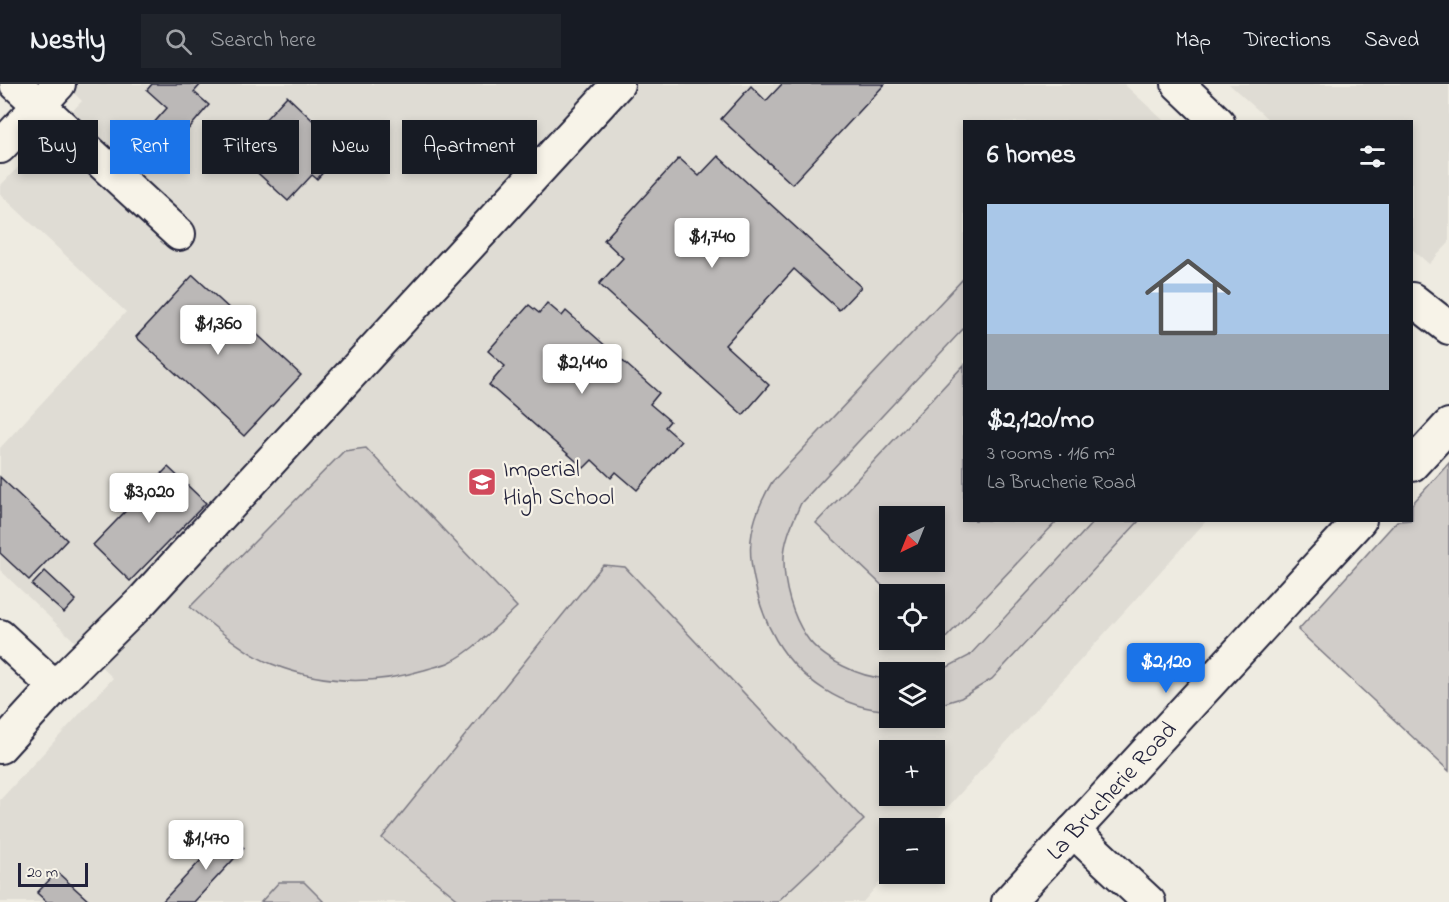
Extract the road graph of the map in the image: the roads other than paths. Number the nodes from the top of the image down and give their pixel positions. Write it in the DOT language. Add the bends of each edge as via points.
graph roads {
  1 [pos="16,84"];
  2 [pos="618,84"];
  3 [pos="1178,84"];
  4 [pos="49,95"];
  5 [pos="1216,120"];
  6 [pos="0,147"];
  7 [pos="179,234"];
  8 [pos="1413,300"];
  9 [pos="1449,328"];
  10 [pos="1449,425"];
  11 [pos="1413,464"];
  12 [pos="1358,522"];
  13 [pos="0,636"];
  14 [pos="55,687"];
  15 [pos="0,747"];
  16 [pos="1073,831"];
  17 [pos="1008,902"];
  18 [pos="1149,902"];
  1 -- 4 [label="street"];
  2 -- 14 [label="street" via="141,602"];
  3 -- 5 [label="street"];
  4 -- 6 [label="street"];
  4 -- 7 [label="street"];
  8 -- 9 [label="street"];
  10 -- 11 [label="street"];
  12 -- 16 [label="street, La Brucherie Road"];
  13 -- 14 [label="street"];
  14 -- 15 [label="street"];
  16 -- 17 [label="street, La Brucherie Road"];
  16 -- 18 [label="street"];
}
